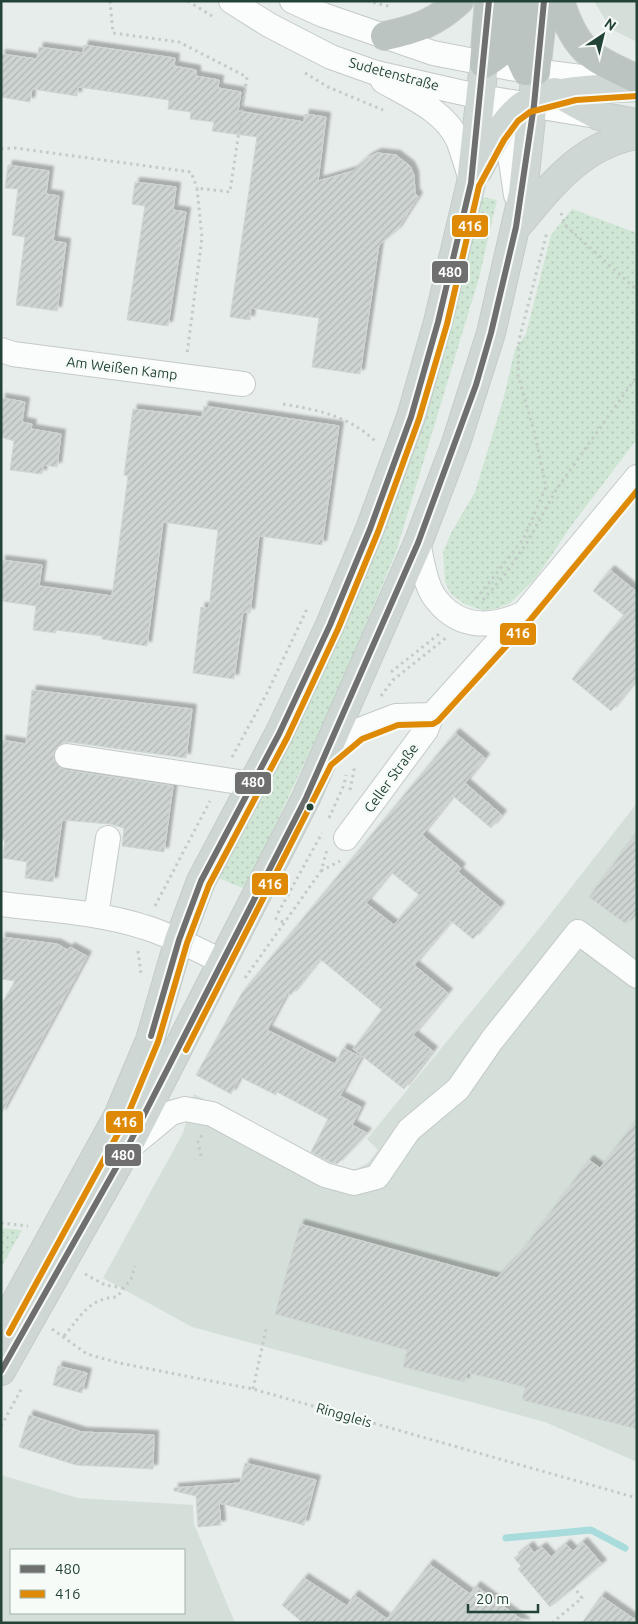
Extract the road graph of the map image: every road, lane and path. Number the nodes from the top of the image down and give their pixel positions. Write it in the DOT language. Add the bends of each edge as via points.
graph roads {
  1 [pos="110,1"];
  2 [pos="188,1"];
  3 [pos="292,1"];
  4 [pos="367,1"];
  5 [pos="459,1"];
  6 [pos="489,1"];
  7 [pos="504,1"];
  8 [pos="536,1"];
  9 [pos="544,1"];
  10 [pos="560,1"];
  11 [pos="400,7"];
  12 [pos="223,9"];
  13 [pos="385,36"];
  14 [pos="515,41"];
  15 [pos="363,68"];
  16 [pos="304,72"];
  17 [pos="637,79"];
  18 [pos="480,83"];
  19 [pos="637,85"];
  20 [pos="536,89"];
  21 [pos="386,111"];
  22 [pos="637,123"];
  23 [pos="504,126"];
  24 [pos="637,135"];
  25 [pos="1,149"];
  26 [pos="471,183"];
  27 [pos="197,188"];
  28 [pos="561,210"];
  29 [pos="550,225"];
  30 [pos="516,227"];
  31 [pos="637,290"];
  32 [pos="1,350"];
  33 [pos="184,376"];
  34 [pos="637,376"];
  35 [pos="243,384"];
  36 [pos="283,404"];
  37 [pos="378,433"];
  38 [pos="375,442"];
  39 [pos="372,450"];
  40 [pos="637,477"];
  41 [pos="418,543"];
  42 [pos="310,601"];
  43 [pos="482,602"];
  44 [pos="524,613"];
  45 [pos="454,627"];
  46 [pos="389,674"];
  47 [pos="379,699"];
  48 [pos="432,715"];
  49 [pos="67,756"];
  50 [pos="324,760"];
  51 [pos="221,778"];
  52 [pos="252,784"];
  53 [pos="108,838"];
  54 [pos="346,838"];
  55 [pos="1,904"];
  56 [pos="96,916"];
  57 [pos="275,918"];
  58 [pos="283,922"];
  59 [pos="144,927"];
  60 [pos="178,940"];
  61 [pos="221,961"];
  62 [pos="637,976"];
  63 [pos="141,984"];
  64 [pos="198,1132"];
  65 [pos="125,1152"];
  66 [pos="201,1156"];
  67 [pos="1,1223"];
  68 [pos="36,1228"];
  69 [pos="135,1266"];
  70 [pos="85,1274"];
  71 [pos="124,1288"];
  72 [pos="1,1329"];
  73 [pos="266,1329"];
  74 [pos="54,1330"];
  75 [pos="64,1336"];
  76 [pos="1,1371"];
  77 [pos="253,1389"];
  78 [pos="637,1498"];
  79 [pos="574,1587"];
  80 [pos="552,1623"];
  1 -- 27 [label="path" via="113,33 179,42 247,77 230,192"];
  2 -- 12 [label="path"];
  3 -- 13 [label="street"];
  4 -- 11 [label="path"];
  5 -- 13 [label="highway" via="427,25"];
  6 -- 18 [label="highway"];
  7 -- 14 [label="highway"];
  8 -- 14 [label="highway"];
  9 -- 20 [label="highway"];
  10 -- 17 [label="highway" via="573,36 583,50 596,60"];
  12 -- 15 [label="street, Sudetenstraße" via="269,25 331,57"];
  13 -- 18 [label="street" via="433,53"];
  14 -- 18 [label="highway"];
  14 -- 20 [label="highway"];
  15 -- 18 [label="street, Sudetenstraße"];
  15 -- 26 [label="street" via="442,119 457,138"];
  16 -- 21 [label="path"];
  18 -- 20 [label="street"];
  18 -- 20 [label="street"];
  18 -- 23 [label="street"];
  18 -- 26 [label="main road"];
  19 -- 20 [label="main road"];
  20 -- 22 [label="main road" via="599,116"];
  20 -- 23 [label="main road"];
  20 -- 30 [label="main road"];
  23 -- 26 [label="main road"];
  23 -- 30 [label="street" via="512,162"];
  24 -- 30 [label="main road" via="608,142 574,163"];
  25 -- 27 [label="path" via="15,148 191,172"];
  26 -- 52 [label="main road" via="436,332 411,417 374,519 330,625"];
  27 -- 33 [label="path" via="202,238"];
  28 -- 31 [label="path" via="565,225"];
  29 -- 45 [label="path" via="519,340 518,375 546,487 523,540"];
  30 -- 41 [label="main road" via="476,385"];
  32 -- 33 [label="street, Am Weißen Kamp"];
  33 -- 35 [label="street, Am Weißen Kamp"];
  34 -- 43 [label="path" via="556,490 512,565"];
  36 -- 38 [label="path" via="326,411 363,430"];
  37 -- 38 [label="path"];
  38 -- 39 [label="path"];
  40 -- 44 [label="street, Celler Straße"];
  41 -- 45 [label="street, Celler Straße" via="433,594 445,608"];
  41 -- 50 [label="main road"];
  42 -- 51 [label="path" via="268,691"];
  44 -- 45 [label="street, Celler Straße" via="504,622"];
  44 -- 48 [label="street, Celler Straße"];
  45 -- 46 [label="path"];
  45 -- 47 [label="path" via="393,680"];
  48 -- 50 [label="street" via="396,716 357,731"];
  48 -- 54 [label="street, Celler Straße" via="426,730"];
  49 -- 51 [label="street"];
  50 -- 61 [label="main road"];
  51 -- 52 [label="street"];
  51 -- 59 [label="path"];
  52 -- 60 [label="main road" via="201,880"];
  53 -- 56 [label="street"];
  55 -- 56 [label="street"];
  56 -- 59 [label="street"];
  57 -- 58 [label="path"];
  59 -- 60 [label="street"];
  59 -- 63 [label="path" via="137,946"];
  60 -- 61 [label="street"];
  60 -- 72 [label="main road" via="136,1079"];
  61 -- 65 [label="main road"];
  62 -- 65 [label="street" via="578,932 492,1040 458,1089 409,1130 377,1177 354,1183 325,1175 212,1114 185,1109 170,1113"];
  64 -- 66 [label="path" via="203,1133 198,1142"];
  65 -- 76 [label="main road"];
  67 -- 68 [label="path"];
  69 -- 71 [label="path"];
  70 -- 71 [label="path" via="105,1285"];
  71 -- 75 [label="path" via="117,1297 102,1297 92,1302"];
  73 -- 77 [label="path"];
  74 -- 75 [label="path, Ringgleis"];
  75 -- 77 [label="path, Ringgleis" via="88,1354 119,1363"];
  77 -- 78 [label="path, Ringgleis"];
  79 -- 80 [label="path" via="582,1598"];
}
